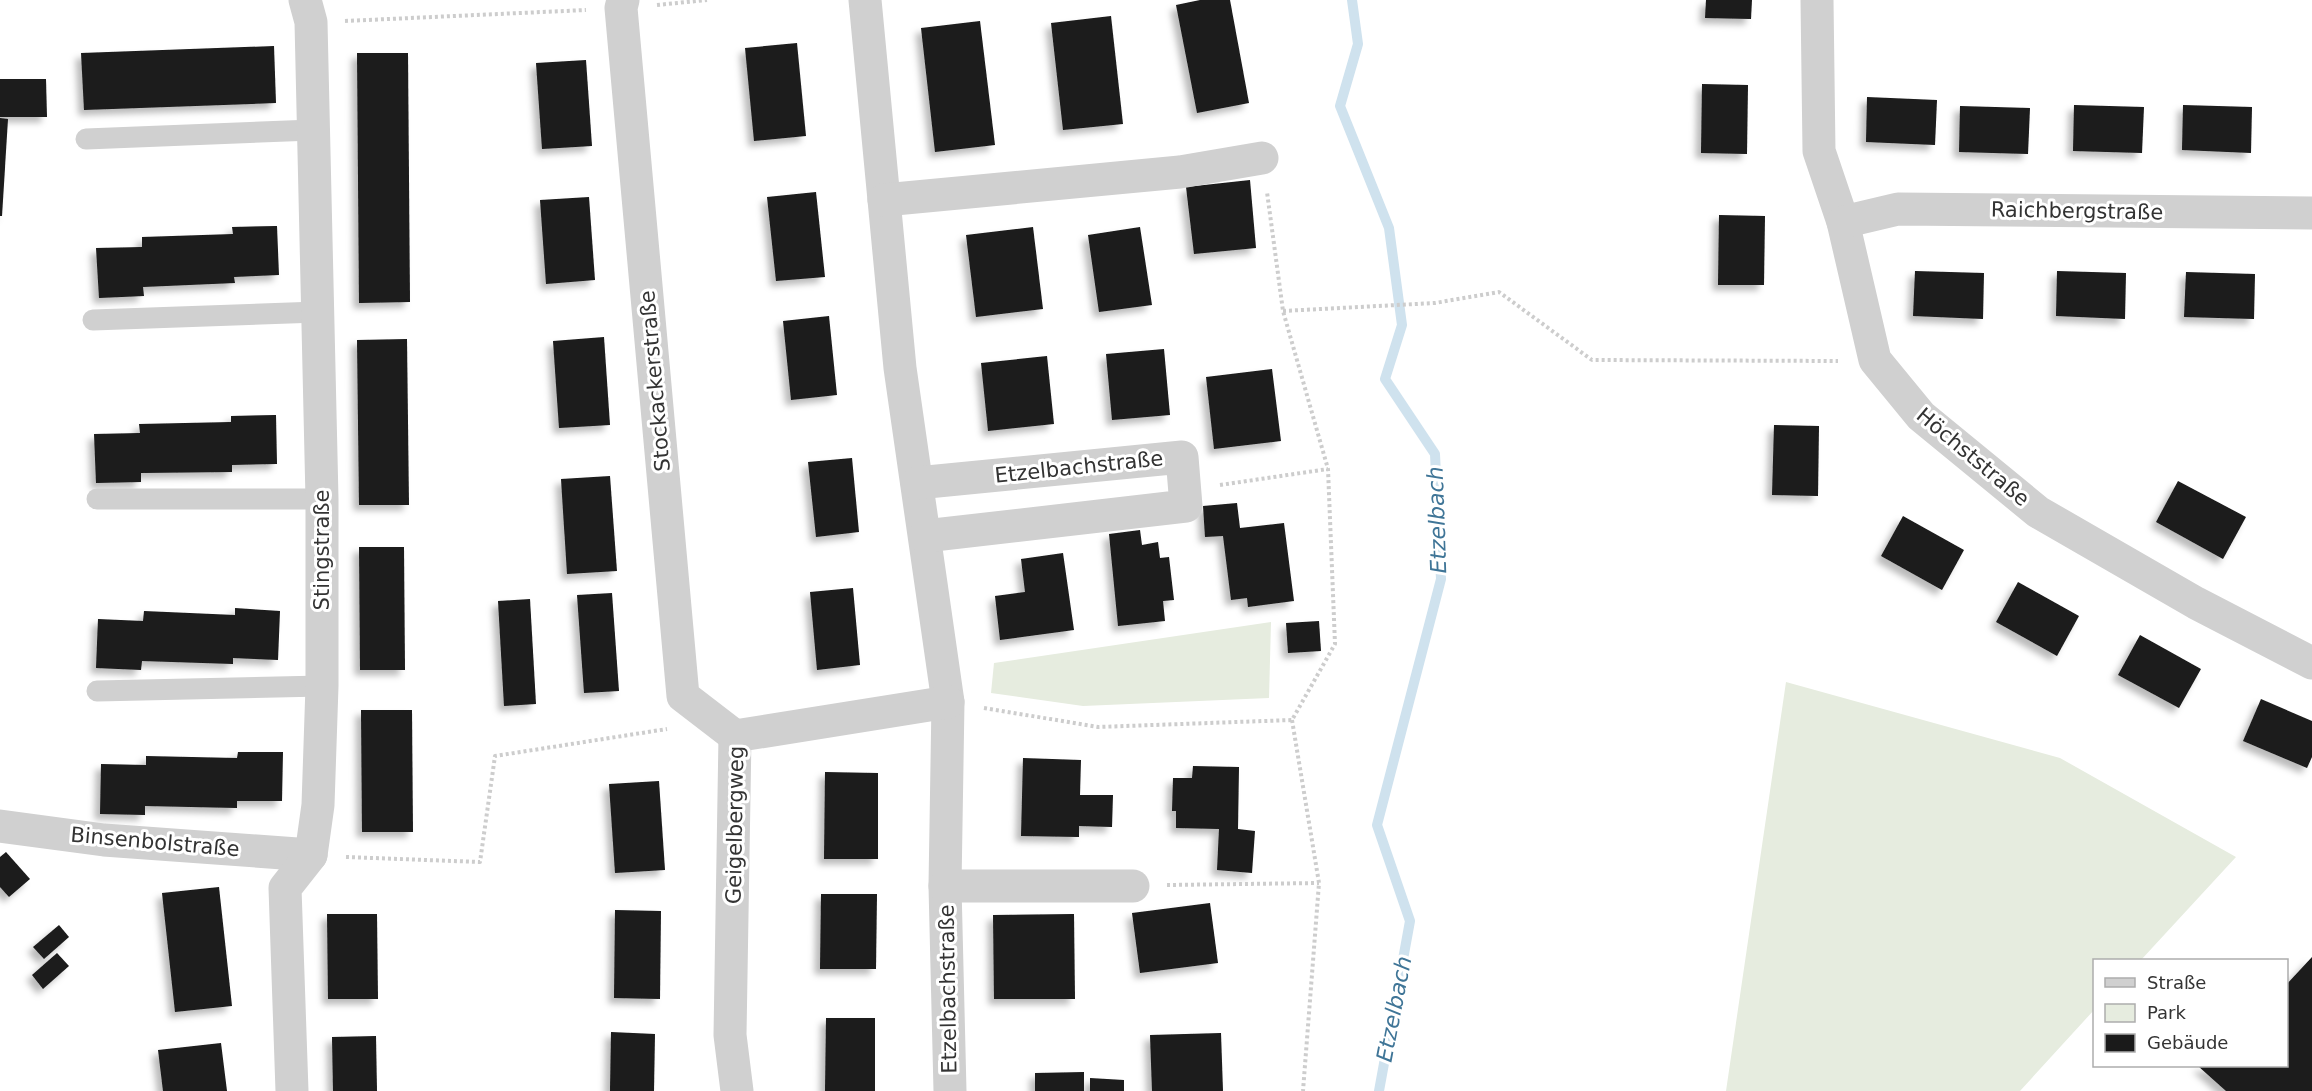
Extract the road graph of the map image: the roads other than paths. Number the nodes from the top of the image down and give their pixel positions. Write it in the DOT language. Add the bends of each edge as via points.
graph roads {
  1 [pos="865,0"];
  2 [pos="1818,0"];
  3 [pos="622,4"];
  4 [pos="308,11"];
  5 [pos="313,130"];
  6 [pos="86,139"];
  7 [pos="1262,158"];
  8 [pos="884,200"];
  9 [pos="2312,213"];
  10 [pos="1843,222"];
  11 [pos="318,312"];
  12 [pos="93,320"];
  13 [pos="917,483"];
  14 [pos="97,499"];
  15 [pos="322,499"];
  16 [pos="925,536"];
  17 [pos="2312,663"];
  18 [pos="322,686"];
  19 [pos="97,691"];
  20 [pos="948,702"];
  21 [pos="735,736"];
  22 [pos="0,825"];
  23 [pos="311,855"];
  24 [pos="945,886"];
  25 [pos="1133,886"];
  26 [pos="292,1091"];
  27 [pos="737,1091"];
  28 [pos="950,1091"];
  1 -- 8 [label="street, Etzelbachstraße"];
  2 -- 10 [label="street, Höchststraße" via="1819,150"];
  3 -- 21 [label="street, Stockackerstraße" via="683,696"];
  4 -- 5 [label="street, Stingstraße"];
  5 -- 6 [label="lane"];
  5 -- 11 [label="street, Stingstraße"];
  7 -- 8 [label="street" via="1180,172"];
  8 -- 13 [label="street, Etzelbachstraße" via="900,368"];
  9 -- 10 [label="street, Raichbergstraße" via="1898,209"];
  10 -- 17 [label="street, Höchststraße" via="1875,360 1921,416 2038,512 2196,603"];
  11 -- 12 [label="lane"];
  11 -- 15 [label="street, Stingstraße"];
  13 -- 16 [label="street, Etzelbachstraße"];
  13 -- 16 [label="street, Etzelbachstraße" via="1182,457 1186,506"];
  14 -- 15 [label="lane"];
  15 -- 18 [label="street, Stingstraße"];
  16 -- 20 [label="street, Etzelbachstraße"];
  18 -- 19 [label="lane"];
  18 -- 23 [label="street, Stingstraße" via="318,805"];
  20 -- 21 [label="street, Geigelbergweg"];
  20 -- 24 [label="street, Etzelbachstraße"];
  21 -- 27 [label="street, Geigelbergweg" via="730,1035"];
  22 -- 23 [label="street, Binsenbolstraße" via="104,840"];
  23 -- 26 [label="street" via="285,888"];
  24 -- 25 [label="street, Etzelbachstraße"];
  24 -- 28 [label="street, Etzelbachstraße"];
}
